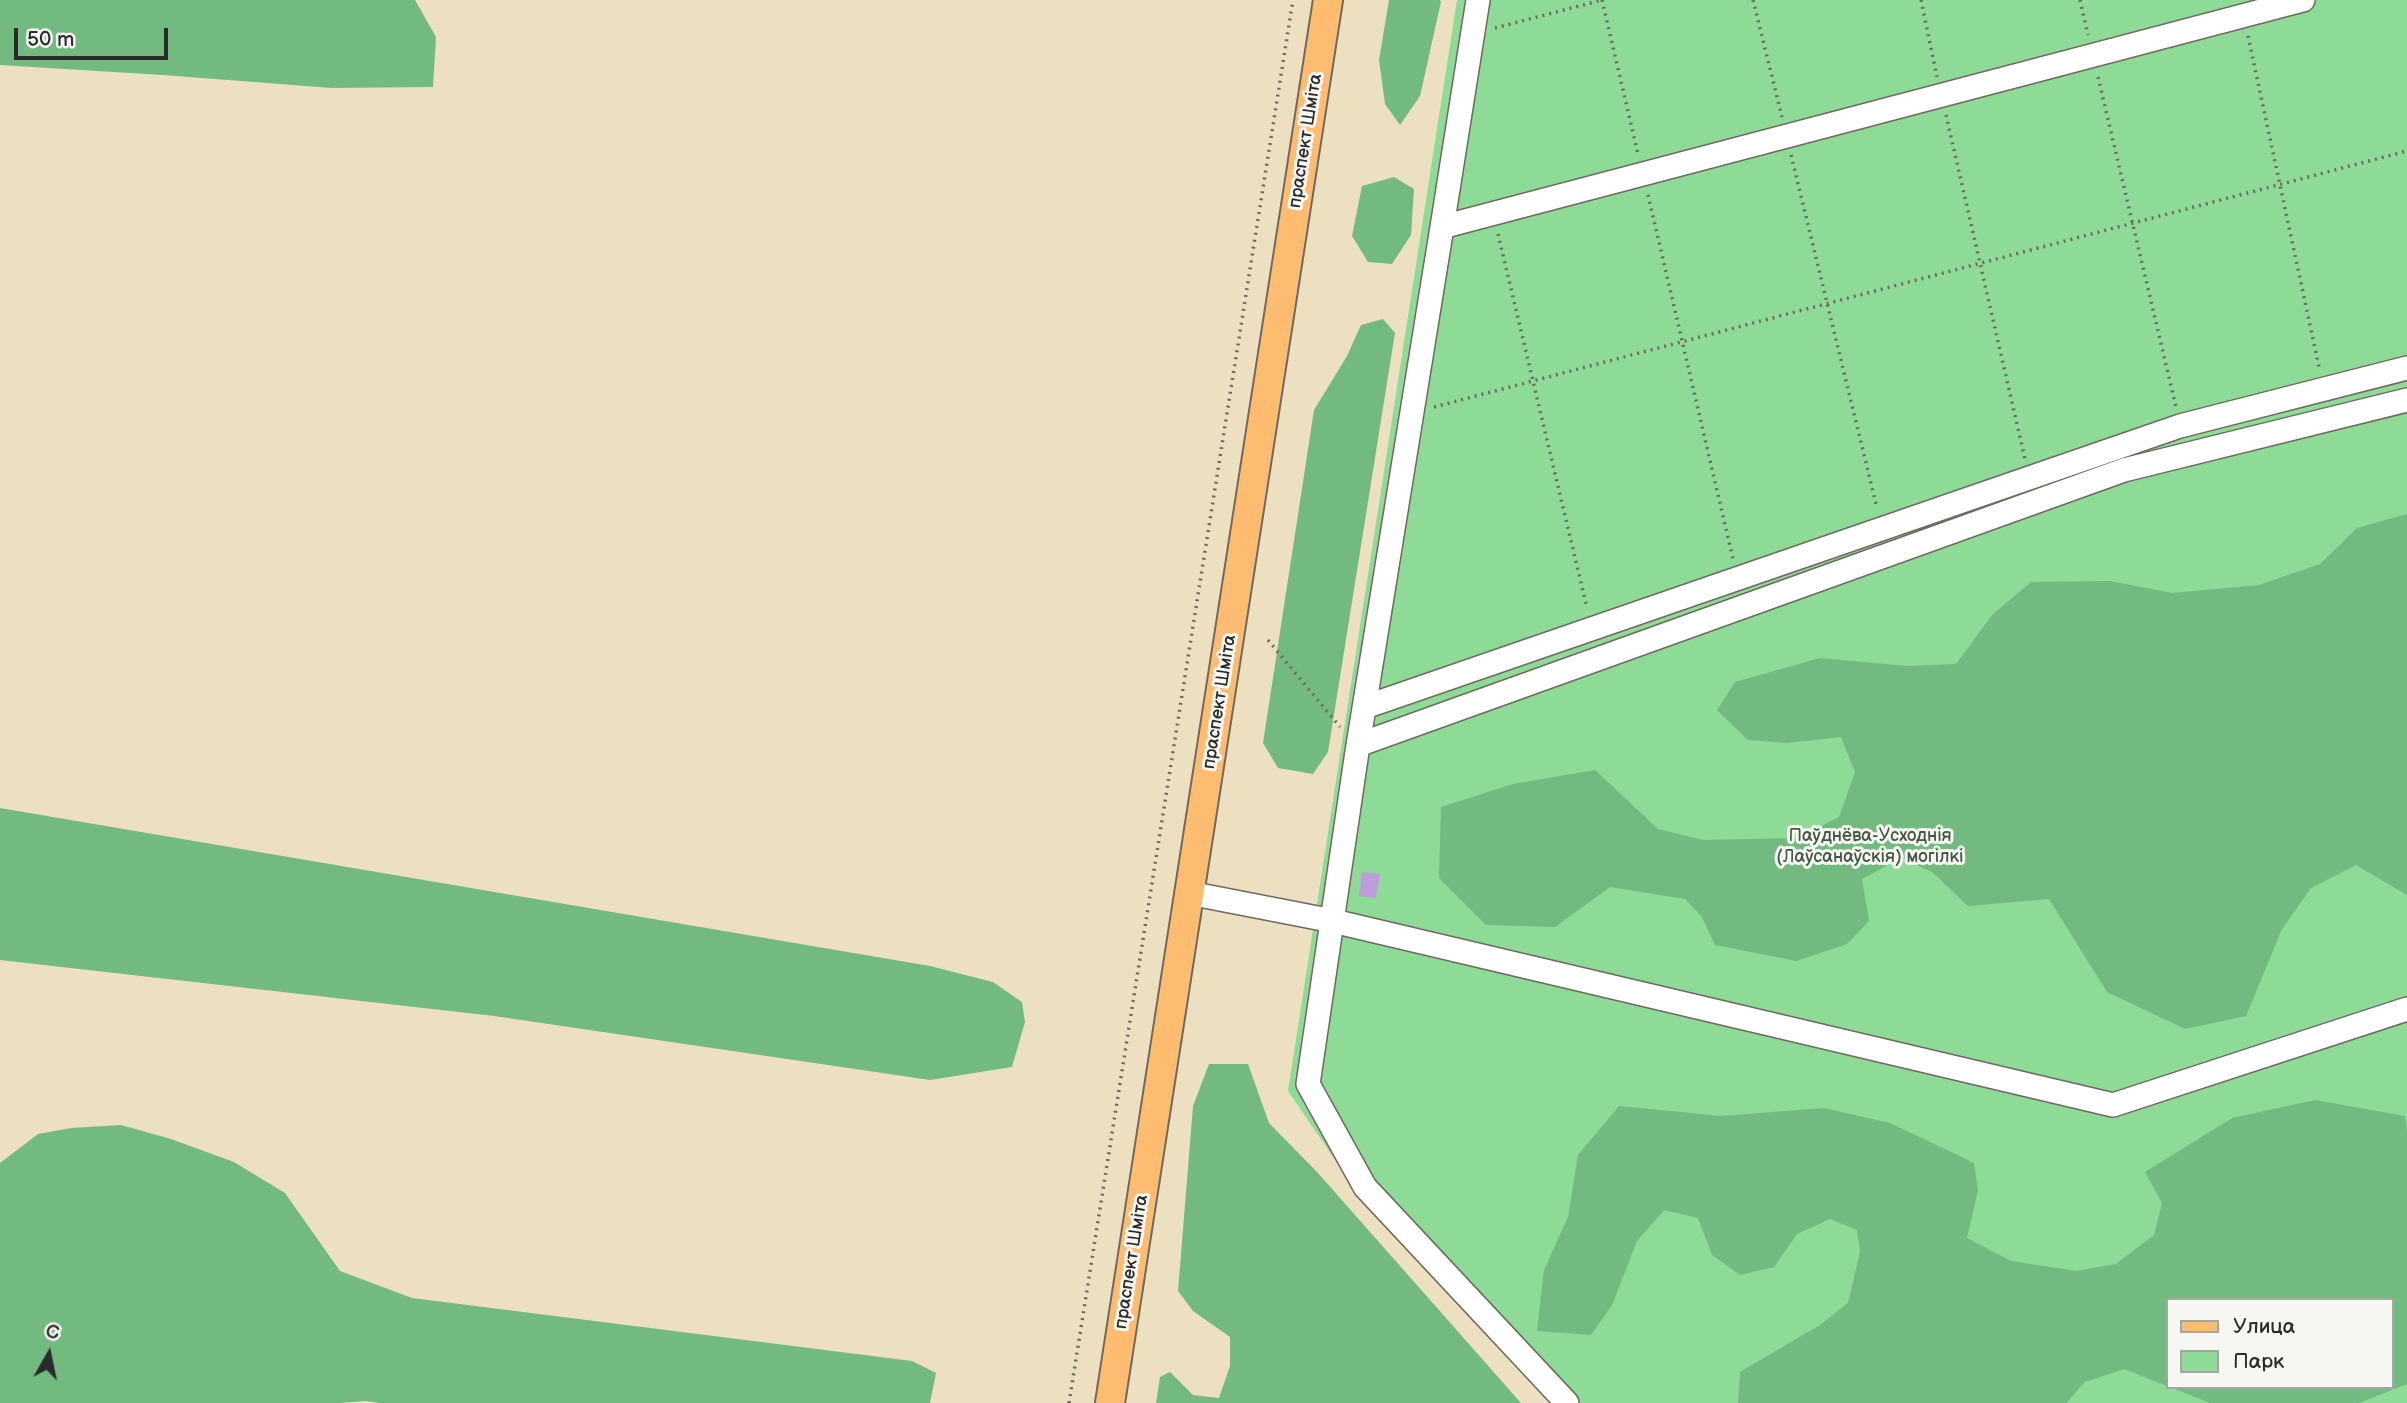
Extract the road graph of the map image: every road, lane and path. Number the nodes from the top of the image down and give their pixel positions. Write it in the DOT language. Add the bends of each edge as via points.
graph roads {
  1 [pos="1293,0"];
  2 [pos="1328,0"];
  3 [pos="1478,0"];
  4 [pos="1602,0"];
  5 [pos="1753,0"];
  6 [pos="1921,0"];
  7 [pos="2080,0"];
  8 [pos="2303,0"];
  9 [pos="2243,16"];
  10 [pos="1472,34"];
  11 [pos="2093,55"];
  12 [pos="1941,95"];
  13 [pos="1786,135"];
  14 [pos="2407,151"];
  15 [pos="1643,173"];
  16 [pos="2279,184"];
  17 [pos="1492,212"];
  18 [pos="2131,223"];
  19 [pos="1442,227"];
  20 [pos="1981,263"];
  21 [pos="1826,304"];
  22 [pos="1683,341"];
  23 [pos="2407,368"];
  24 [pos="1533,380"];
  25 [pos="2324,389"];
  26 [pos="2407,400"];
  27 [pos="1412,413"];
  28 [pos="2180,426"];
  29 [pos="2029,478"];
  30 [pos="1882,528"];
  31 [pos="1738,578"];
  32 [pos="1592,629"];
  33 [pos="1268,639"];
  34 [pos="1365,707"];
  35 [pos="1358,745"];
  36 [pos="1189,893"];
  37 [pos="1333,921"];
  38 [pos="2407,1009"];
  39 [pos="1069,1403"];
  40 [pos="1110,1403"];
  41 [pos="1567,1403"];
  1 -- 39 [label="path"];
  2 -- 36 [label="main road, праспект Шміта"];
  3 -- 10 [label="lane"];
  4 -- 10 [label="path"];
  4 -- 15 [label="path"];
  5 -- 13 [label="path"];
  6 -- 12 [label="path"];
  7 -- 11 [label="path"];
  8 -- 9 [label="lane"];
  9 -- 11 [label="lane"];
  9 -- 16 [label="path"];
  10 -- 19 [label="lane"];
  11 -- 12 [label="lane"];
  11 -- 18 [label="path"];
  12 -- 13 [label="lane"];
  12 -- 20 [label="path"];
  13 -- 15 [label="lane"];
  13 -- 21 [label="path"];
  14 -- 16 [label="path"];
  15 -- 17 [label="lane"];
  15 -- 22 [label="path"];
  16 -- 18 [label="path"];
  16 -- 25 [label="path"];
  17 -- 19 [label="lane"];
  17 -- 24 [label="path"];
  18 -- 20 [label="path"];
  18 -- 28 [label="path"];
  19 -- 27 [label="lane"];
  20 -- 21 [label="path"];
  20 -- 29 [label="path"];
  21 -- 22 [label="path"];
  21 -- 30 [label="path"];
  22 -- 24 [label="path"];
  22 -- 31 [label="path"];
  23 -- 25 [label="lane"];
  24 -- 27 [label="path"];
  24 -- 32 [label="path"];
  25 -- 28 [label="lane"];
  26 -- 35 [label="lane" via="2124,470"];
  27 -- 34 [label="lane"];
  28 -- 29 [label="lane"];
  29 -- 30 [label="lane"];
  30 -- 31 [label="lane"];
  31 -- 32 [label="lane"];
  32 -- 34 [label="lane"];
  33 -- 35 [label="path"];
  34 -- 35 [label="lane"];
  35 -- 37 [label="lane"];
  36 -- 37 [label="lane"];
  36 -- 40 [label="main road, праспект Шміта"];
  37 -- 38 [label="lane" via="2113,1105"];
  37 -- 41 [label="lane" via="1308,1084 1365,1187"];
}
